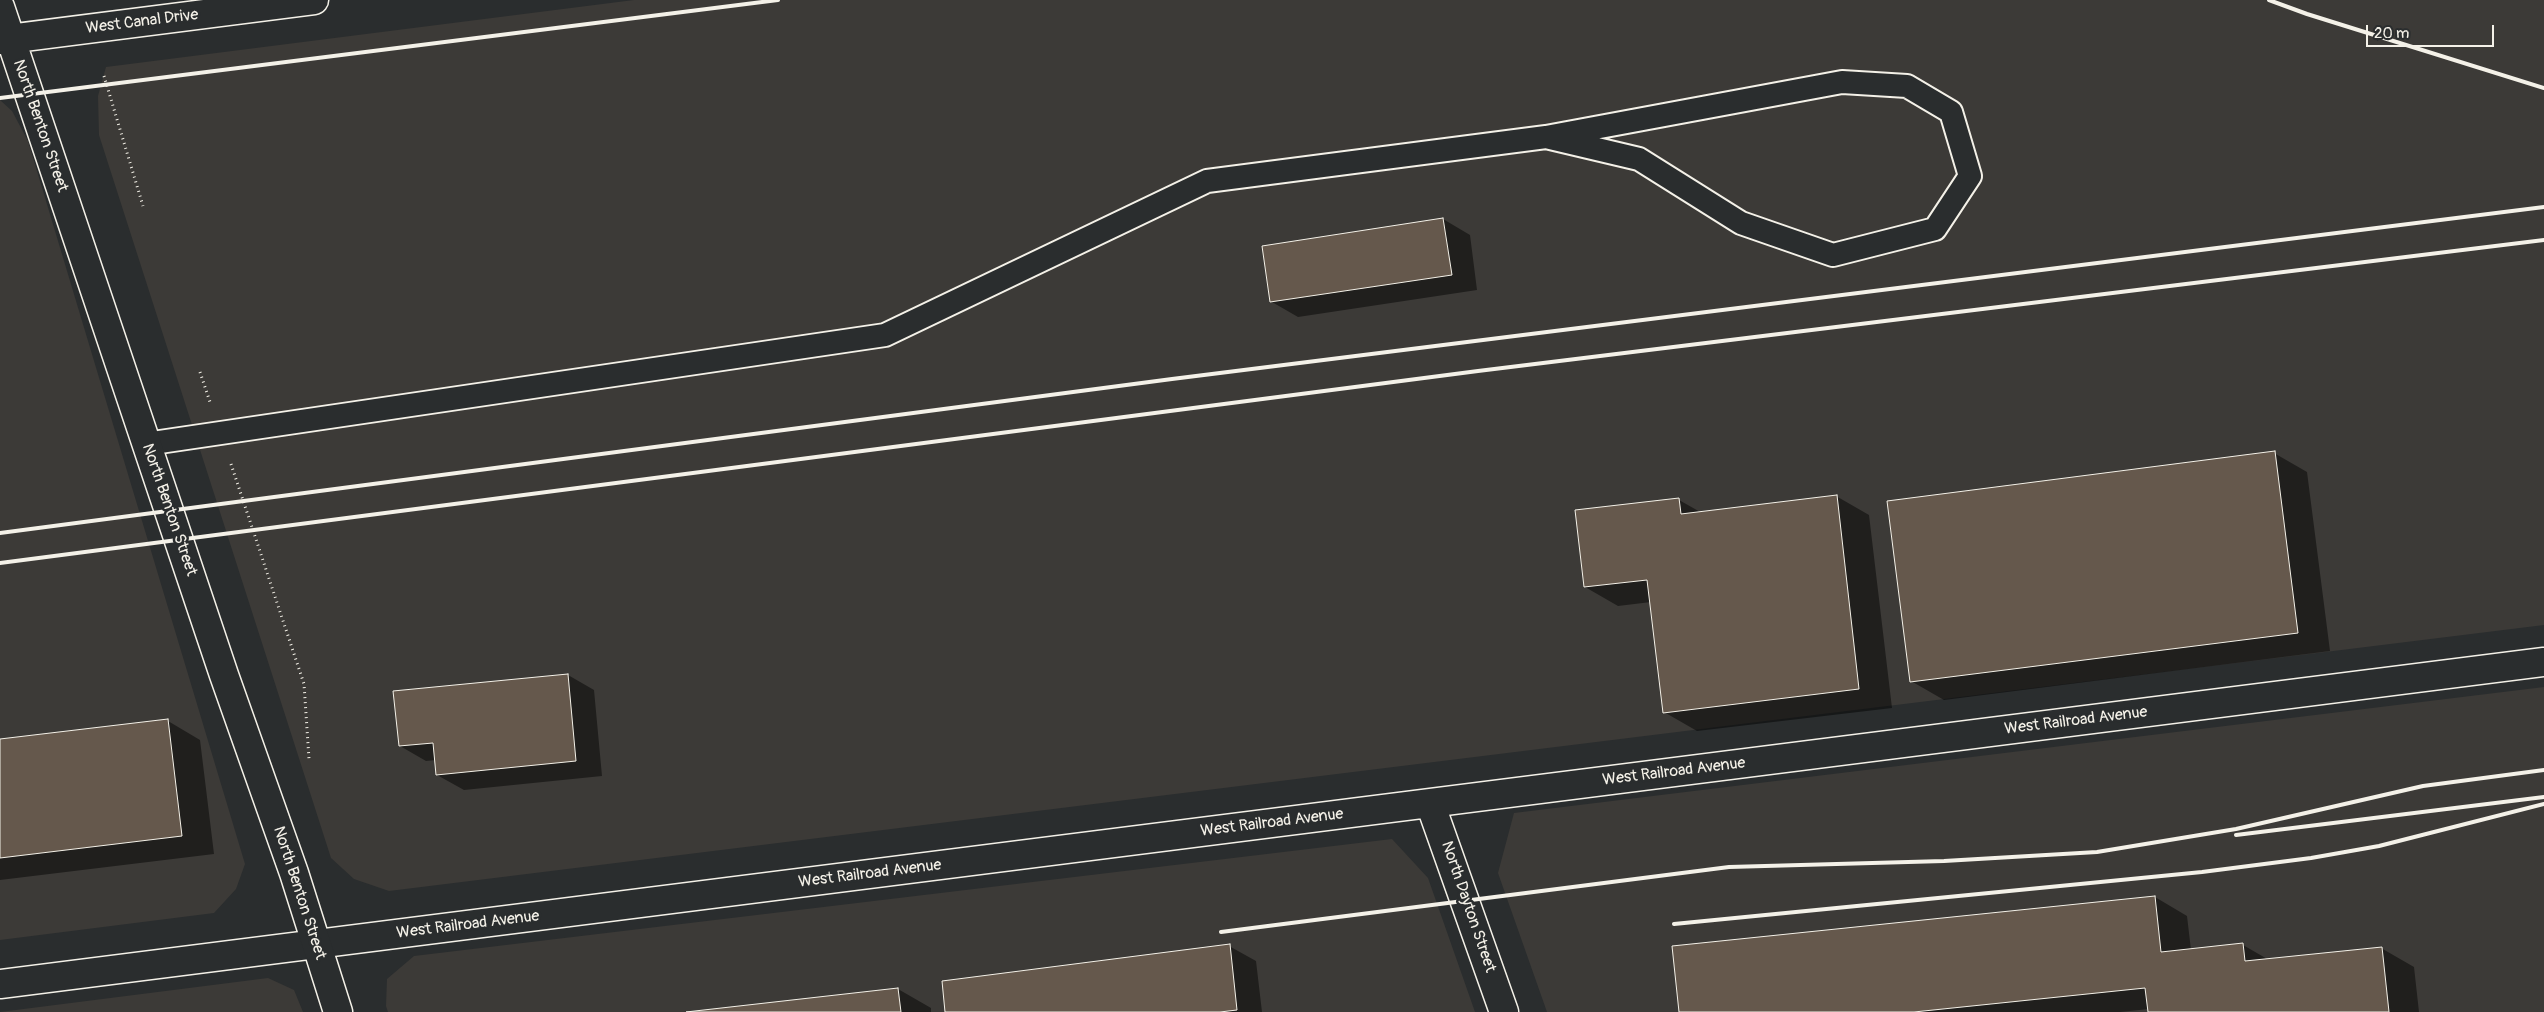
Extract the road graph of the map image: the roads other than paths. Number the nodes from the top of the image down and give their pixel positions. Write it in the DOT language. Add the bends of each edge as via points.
graph roads {
  1 [pos="314,0"];
  2 [pos="0,8"];
  3 [pos="5,39"];
  4 [pos="1546,137"];
  5 [pos="146,444"];
  6 [pos="2544,662"];
  7 [pos="1430,803"];
  8 [pos="316,944"];
  9 [pos="0,984"];
  10 [pos="338,1012"];
  11 [pos="1504,1012"];
  1 -- 3 [label="street, West Canal Drive"];
  2 -- 3 [label="street, North Benton Street"];
  3 -- 5 [label="street, North Benton Street"];
  4 -- 4 [label="lane" via="1639,159 1741,223 1833,255 1935,229 1970,176 1951,112 1907,86 1842,82"];
  4 -- 5 [label="lane" via="1207,181 885,335"];
  5 -- 8 [label="street, North Benton Street"];
  6 -- 7 [label="street, West Railroad Avenue"];
  7 -- 8 [label="street, West Railroad Avenue"];
  7 -- 11 [label="street, North Dayton Street"];
  8 -- 9 [label="street, West Railroad Avenue"];
  8 -- 10 [label="street, North Benton Street"];
}
